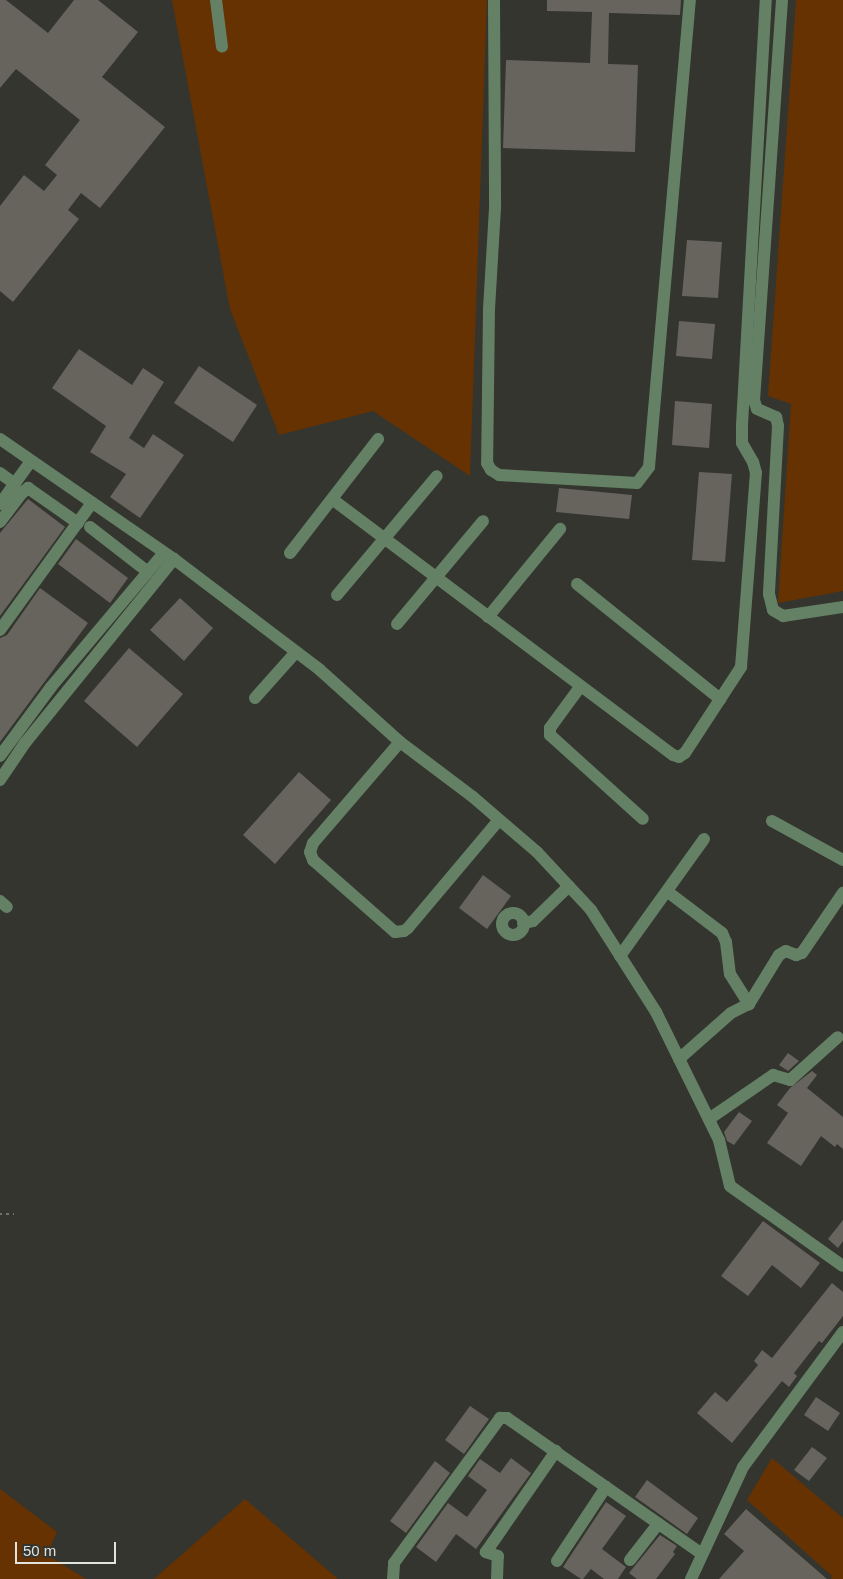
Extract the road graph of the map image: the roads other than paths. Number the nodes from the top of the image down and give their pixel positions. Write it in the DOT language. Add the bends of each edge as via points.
graph roads {
  1 [pos="216,0"];
  2 [pos="494,0"];
  3 [pos="690,0"];
  4 [pos="766,0"];
  5 [pos="782,0"];
  6 [pos="222,48"];
  7 [pos="0,439"];
  8 [pos="378,439"];
  9 [pos="31,461"];
  10 [pos="0,473"];
  11 [pos="437,476"];
  12 [pos="15,484"];
  13 [pos="332,498"];
  14 [pos="92,503"];
  15 [pos="0,504"];
  16 [pos="483,521"];
  17 [pos="0,522"];
  18 [pos="84,525"];
  19 [pos="560,529"];
  20 [pos="384,538"];
  21 [pos="290,553"];
  22 [pos="169,556"];
  23 [pos="148,572"];
  24 [pos="435,578"];
  25 [pos="577,584"];
  26 [pos="337,595"];
  27 [pos="843,607"];
  28 [pos="488,617"];
  29 [pos="397,624"];
  30 [pos="0,630"];
  31 [pos="296,652"];
  32 [pos="580,686"];
  33 [pos="255,698"];
  34 [pos="720,699"];
  35 [pos="400,742"];
  36 [pos="1,754"];
  37 [pos="0,780"];
  38 [pos="499,820"];
  39 [pos="643,820"];
  40 [pos="772,821"];
  41 [pos="704,840"];
  42 [pos="841,854"];
  43 [pos="569,886"];
  44 [pos="668,892"];
  45 [pos="843,893"];
  46 [pos="523,923"];
  47 [pos="620,956"];
  48 [pos="749,1004"];
  49 [pos="838,1037"];
  50 [pos="679,1059"];
  51 [pos="709,1120"];
  52 [pos="843,1266"];
  53 [pos="843,1332"];
  54 [pos="556,1451"];
  55 [pos="606,1487"];
  56 [pos="658,1524"];
  57 [pos="702,1554"];
  58 [pos="630,1560"];
  59 [pos="557,1561"];
  60 [pos="392,1579"];
  61 [pos="497,1579"];
  62 [pos="691,1579"];
  1 -- 6 [label="street"];
  2 -- 3 [label="street" via="495,208 489,309 488,463 491,470 499,475 637,483 650,467"];
  4 -- 34 [label="street" via="742,425 742,443 756,472 741,667"];
  5 -- 27 [label="street" via="754,400 757,409 776,417 778,426 769,594 773,610 783,616"];
  7 -- 9 [label="street"];
  8 -- 13 [label="street"];
  9 -- 12 [label="street"];
  9 -- 14 [label="street"];
  10 -- 12 [label="street"];
  11 -- 20 [label="street"];
  12 -- 15 [label="street"];
  13 -- 20 [label="street"];
  13 -- 21 [label="street"];
  14 -- 18 [label="street"];
  14 -- 22 [label="street"];
  16 -- 24 [label="street"];
  17 -- 18 [label="street" via="28,488"];
  18 -- 23 [label="street"];
  18 -- 30 [label="street"];
  19 -- 28 [label="street"];
  20 -- 24 [label="street"];
  20 -- 26 [label="street"];
  22 -- 23 [label="street"];
  22 -- 31 [label="street"];
  22 -- 37 [label="street"];
  23 -- 36 [label="street" via="50,687"];
  24 -- 28 [label="street"];
  24 -- 29 [label="street"];
  25 -- 34 [label="street"];
  28 -- 32 [label="street"];
  31 -- 33 [label="street"];
  31 -- 35 [label="street"];
  32 -- 34 [label="street" via="673,756 679,757"];
  32 -- 39 [label="street" via="550,728 550,735"];
  35 -- 38 [label="street"];
  35 -- 38 [label="street" via="313,843 310,852 314,860 395,932 408,928"];
  38 -- 43 [label="street" via="537,852"];
  40 -- 42 [label="street"];
  41 -- 44 [label="street"];
  43 -- 46 [label="street" via="533,921"];
  43 -- 47 [label="street" via="591,910"];
  44 -- 47 [label="street"];
  44 -- 48 [label="street" via="722,933 730,974"];
  45 -- 48 [label="street" via="802,953 796,955 786,951 779,955"];
  47 -- 50 [label="street" via="656,1012"];
  48 -- 50 [label="street" via="732,1013"];
  49 -- 51 [label="street" via="790,1080 774,1075"];
  50 -- 51 [label="street"];
  51 -- 52 [label="street" via="719,1140 730,1186"];
  53 -- 57 [label="street" via="743,1467"];
  54 -- 55 [label="street"];
  54 -- 60 [label="street" via="507,1418 500,1418 394,1563"];
  54 -- 61 [label="street" via="486,1552 498,1556"];
  55 -- 56 [label="street"];
  55 -- 59 [label="street"];
  56 -- 57 [label="street"];
  56 -- 58 [label="street"];
  57 -- 62 [label="street"];
}
